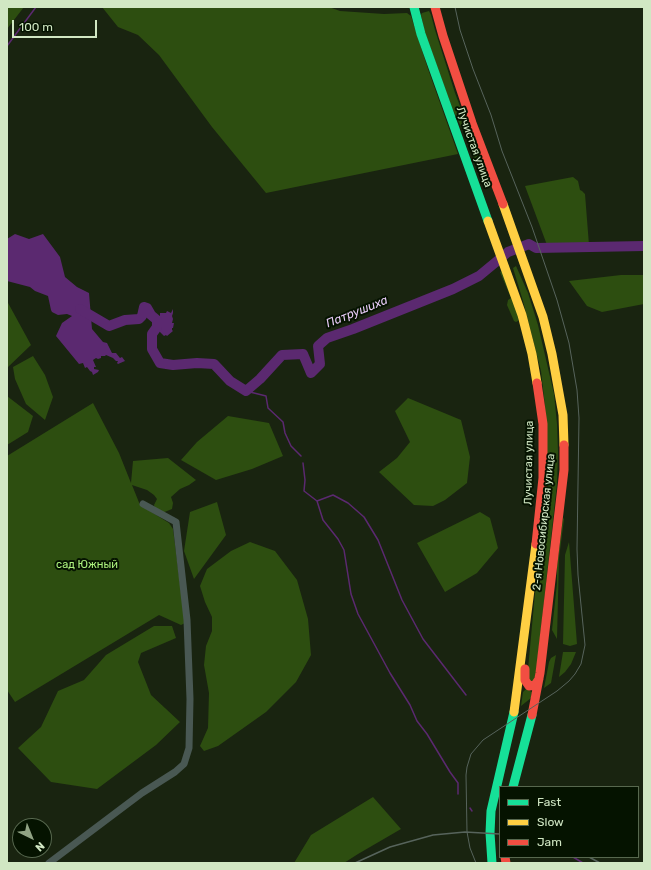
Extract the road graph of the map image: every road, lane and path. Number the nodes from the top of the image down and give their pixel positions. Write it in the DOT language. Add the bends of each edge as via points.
graph roads {
  1 [pos="414,7"];
  2 [pos="435,7"];
  3 [pos="523,262"];
  4 [pos="143,504"];
  5 [pos="525,637"];
  6 [pos="539,679"];
  7 [pos="513,786"];
  8 [pos="49,863"];
  9 [pos="492,863"];
  1 -- 5 [label="main road, Лучистая улица" via="433,69 522,315 539,391 543,424 543,478"];
  2 -- 3 [label="main road, Лучистая улица" via="472,123"];
  3 -- 6 [label="main road, 2-я Новосибирская улица" via="548,336 563,415 564,470"];
  4 -- 8 [label="street" via="176,522 188,620 189,748 184,764 175,772 142,793"];
  5 -- 6 [label="main road" via="526,682 529,686 534,686"];
  5 -- 9 [label="main road, Лучистая улица" via="514,715 493,799 490,833"];
  6 -- 7 [label="main road, 2-я Новосибирская улица"];
}
